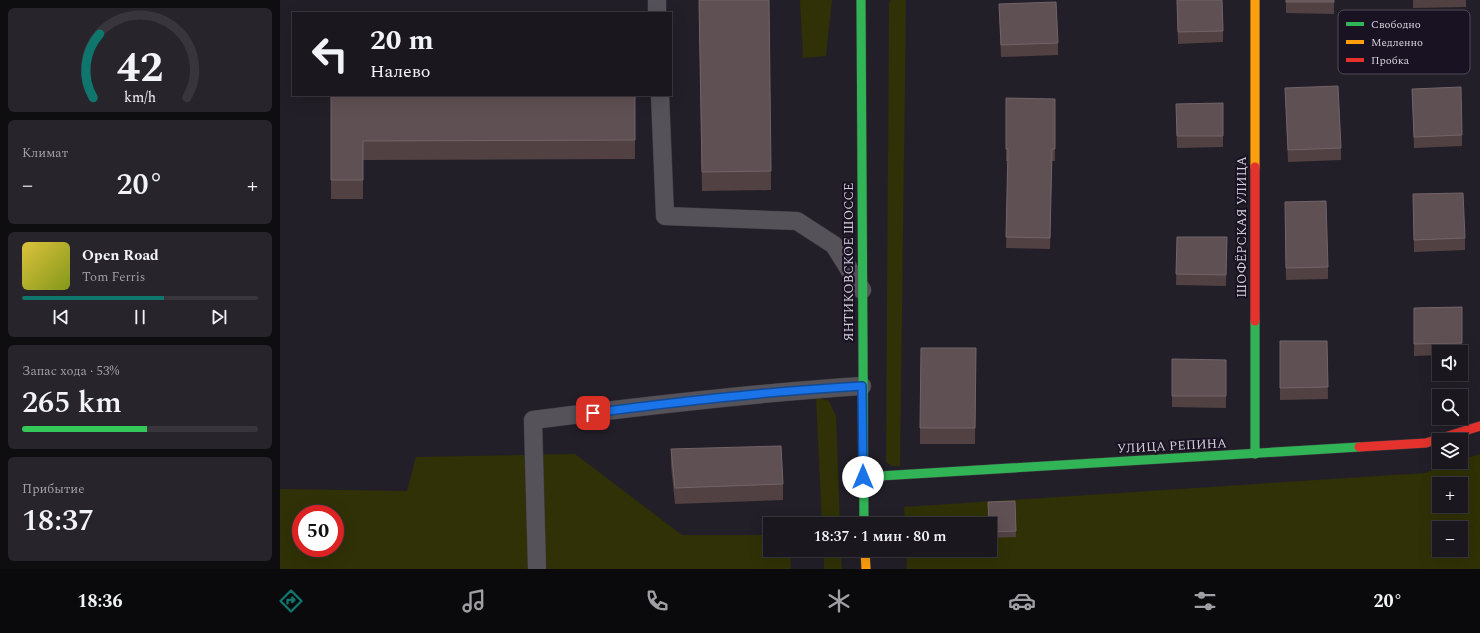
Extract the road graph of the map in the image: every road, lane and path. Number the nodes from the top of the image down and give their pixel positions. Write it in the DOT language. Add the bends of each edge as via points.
graph roads {
  1 [pos="657,0"];
  2 [pos="861,0"];
  3 [pos="1255,0"];
  4 [pos="657,12"];
  5 [pos="660,96"];
  6 [pos="862,290"];
  7 [pos="862,386"];
  8 [pos="1480,426"];
  9 [pos="1255,454"];
  10 [pos="863,477"];
  11 [pos="864,517"];
  12 [pos="865,557"];
  13 [pos="537,569"];
  14 [pos="866,569"];
  1 -- 4 [label="lane"];
  2 -- 6 [label="street, ЯНТИКОВСКОЕ ШОССЕ"];
  3 -- 9 [label="street, ШОФЁРСКАЯ УЛИЦА"];
  5 -- 6 [label="lane" via="665,216 797,221 834,245"];
  6 -- 7 [label="street, ЯНТИКОВСКОЕ ШОССЕ"];
  7 -- 10 [label="street, ЯНТИКОВСКОЕ ШОССЕ"];
  7 -- 13 [label="lane" via="698,399 533,420"];
  8 -- 9 [label="street, УЛИЦА РЕПИНА" via="1426,443"];
  9 -- 10 [label="street, УЛИЦА РЕПИНА"];
  10 -- 11 [label="street, ЯНТИКОВСКОЕ ШОССЕ"];
  12 -- 14 [label="street"];
}
